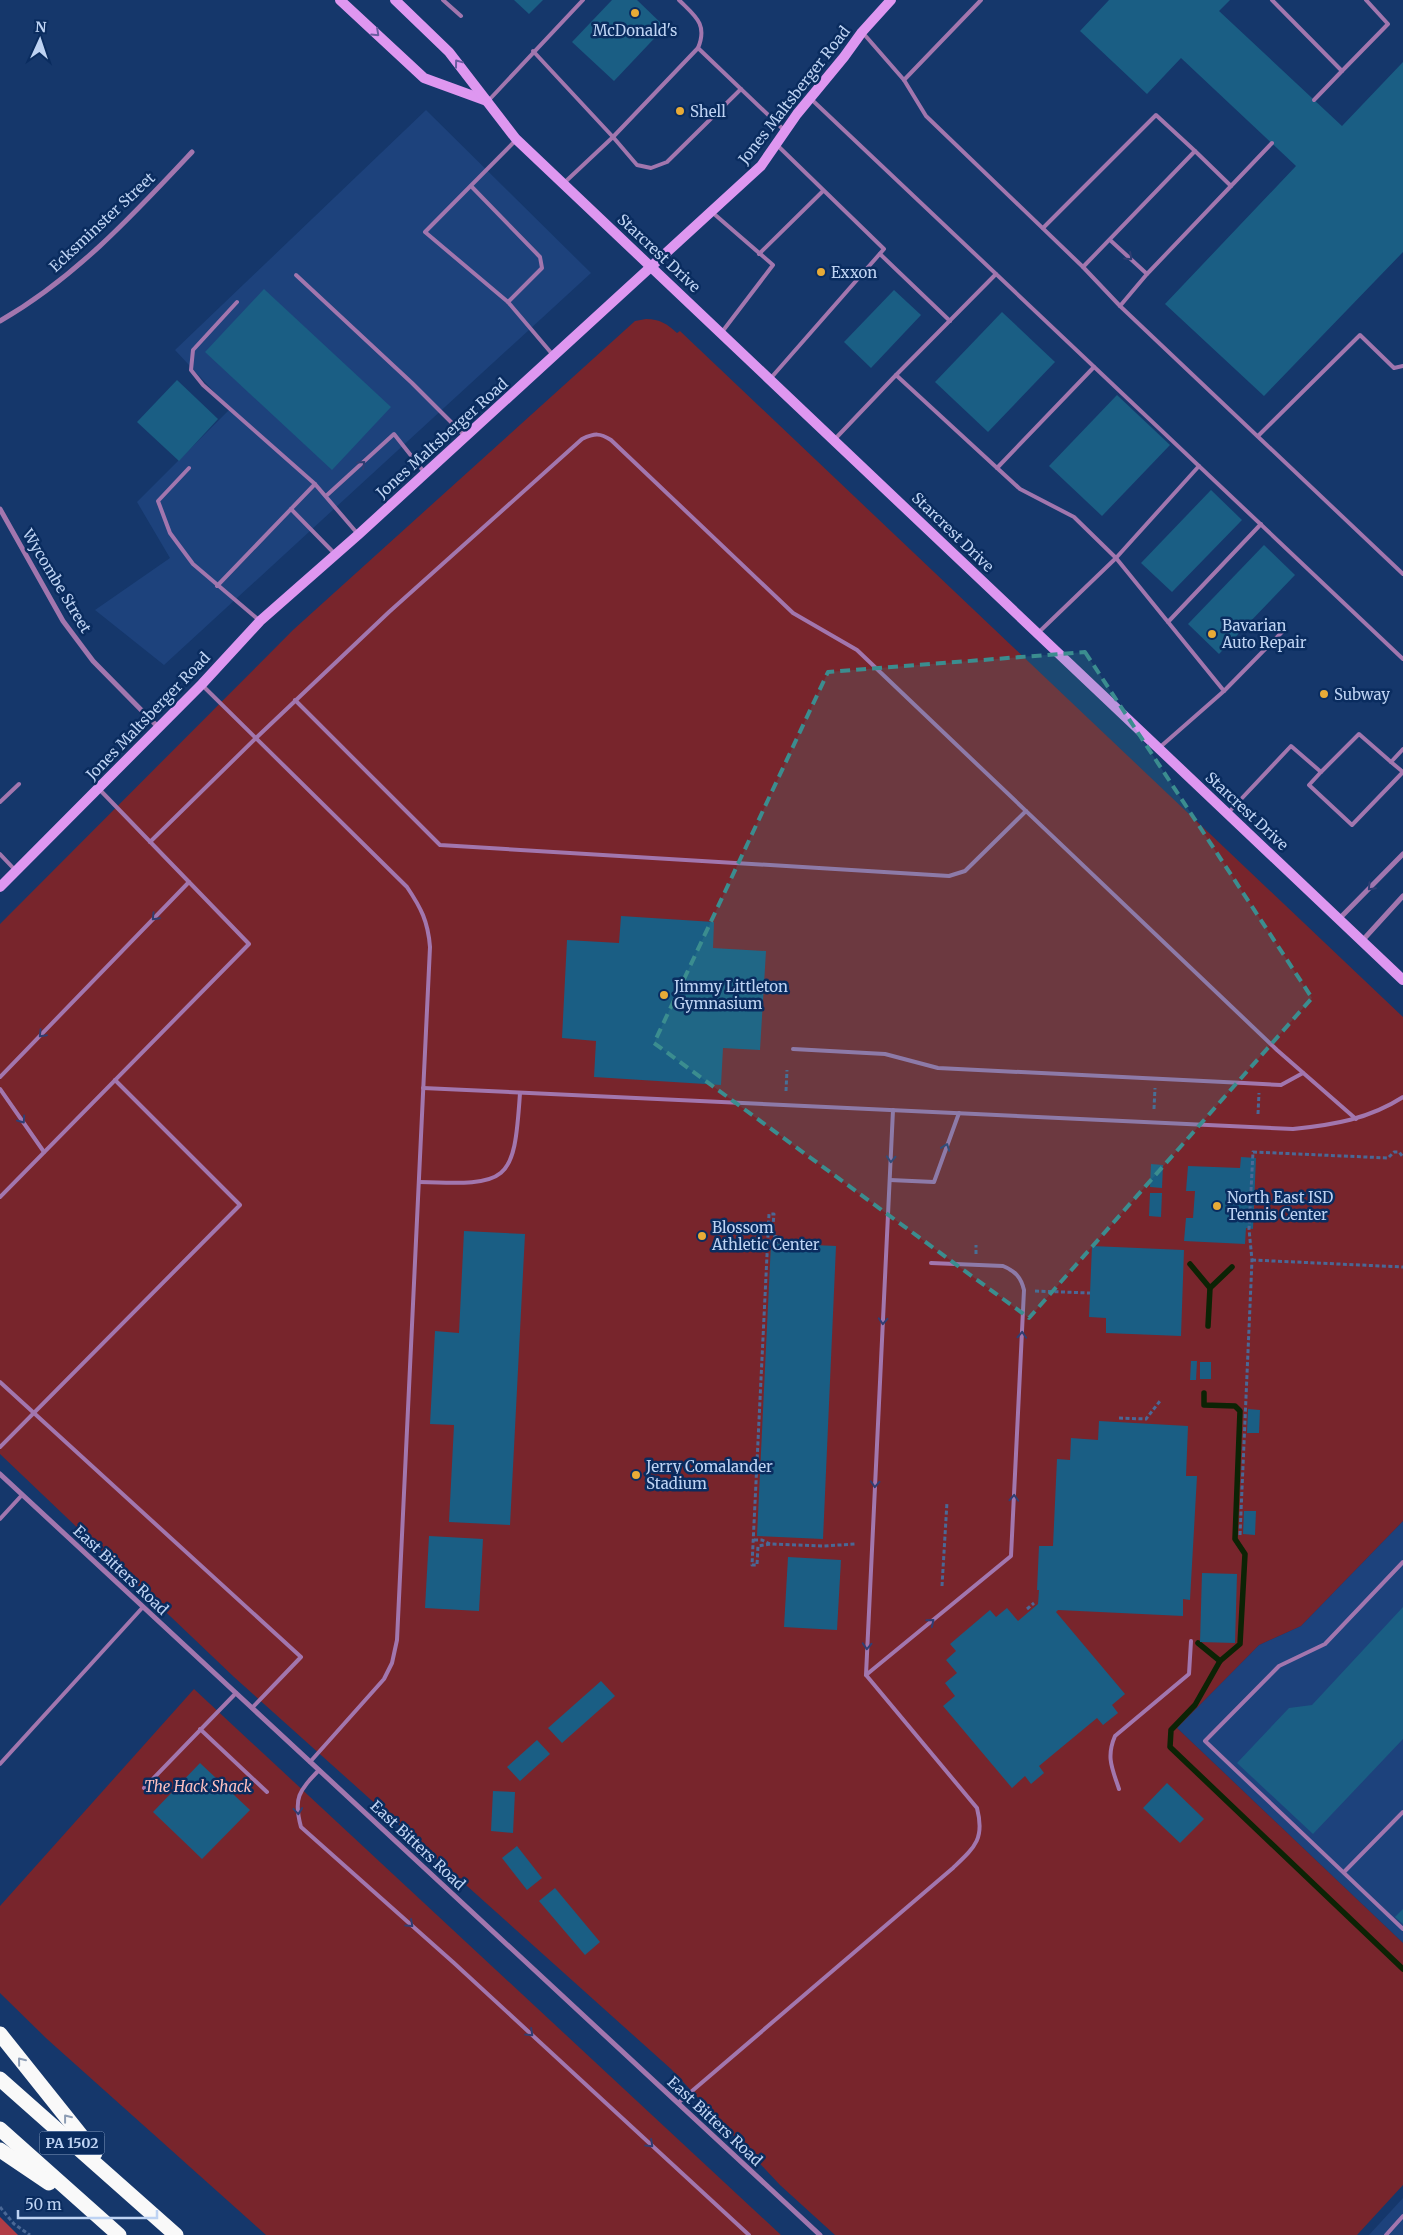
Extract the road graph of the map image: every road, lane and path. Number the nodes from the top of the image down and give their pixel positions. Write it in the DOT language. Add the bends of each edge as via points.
graph roads {
  1 [pos="340,0"];
  2 [pos="395,0"];
  3 [pos="443,0"];
  4 [pos="583,0"];
  5 [pos="679,0"];
  6 [pos="891,0"];
  7 [pos="981,0"];
  8 [pos="1272,0"];
  9 [pos="1366,0"];
  10 [pos="461,16"];
  11 [pos="862,32"];
  12 [pos="698,48"];
  13 [pos="533,51"];
  14 [pos="1342,71"];
  15 [pos="904,80"];
  16 [pos="741,89"];
  17 [pos="810,98"];
  18 [pos="1314,100"];
  19 [pos="487,101"];
  20 [pos="786,132"];
  21 [pos="613,137"];
  22 [pos="516,139"];
  23 [pos="1272,143"];
  24 [pos="777,145"];
  25 [pos="1196,151"];
  26 [pos="192,152"];
  27 [pos="564,184"];
  28 [pos="471,186"];
  29 [pos="1231,186"];
  30 [pos="823,191"];
  31 [pos="712,211"];
  32 [pos="1043,228"];
  33 [pos="1110,240"];
  34 [pos="759,254"];
  35 [pos="880,254"];
  36 [pos="652,266"];
  37 [pos="1083,267"];
  38 [pos="996,274"];
  39 [pos="1147,274"];
  40 [pos="296,275"];
  41 [pos="237,302"];
  42 [pos="508,302"];
  43 [pos="1120,306"];
  44 [pos="0,321"];
  45 [pos="950,321"];
  46 [pos="721,333"];
  47 [pos="554,356"];
  48 [pos="1403,366"];
  49 [pos="1094,367"];
  50 [pos="896,376"];
  51 [pos="770,379"];
  52 [pos="1258,436"];
  53 [pos="465,437"];
  54 [pos="834,440"];
  55 [pos="1199,466"];
  56 [pos="189,468"];
  57 [pos="997,468"];
  58 [pos="425,473"];
  59 [pos="315,484"];
  60 [pos="326,496"];
  61 [pos="0,509"];
  62 [pos="291,509"];
  63 [pos="1261,524"];
  64 [pos="359,534"];
  65 [pos="336,555"];
  66 [pos="1116,558"];
  67 [pos="1403,574"];
  68 [pos="217,586"];
  69 [pos="260,621"];
  70 [pos="1168,622"];
  71 [pos="1284,630"];
  72 [pos="1038,634"];
  73 [pos="1403,659"];
  74 [pos="202,684"];
  75 [pos="1224,691"];
  76 [pos="295,700"];
  77 [pos="158,727"];
  78 [pos="256,738"];
  79 [pos="1159,748"];
  80 [pos="1403,749"];
  81 [pos="1391,762"];
  82 [pos="1321,772"];
  83 [pos="19,784"];
  84 [pos="98,788"];
  85 [pos="0,802"];
  86 [pos="1026,811"];
  87 [pos="1228,813"];
  88 [pos="150,842"];
  89 [pos="0,854"];
  90 [pos="1403,854"];
  91 [pos="16,870"];
  92 [pos="190,882"];
  93 [pos="0,887"];
  94 [pos="1403,896"];
  95 [pos="1339,919"];
  96 [pos="1362,941"];
  97 [pos="1403,980"];
  98 [pos="793,1049"];
  99 [pos="787,1070"];
  100 [pos="1303,1073"];
  101 [pos="0,1077"];
  102 [pos="115,1080"];
  103 [pos="1155,1087"];
  104 [pos="423,1088"];
  105 [pos="0,1089"];
  106 [pos="786,1091"];
  107 [pos="1259,1092"];
  108 [pos="520,1093"];
  109 [pos="1403,1097"];
  110 [pos="1154,1109"];
  111 [pos="893,1110"];
  112 [pos="959,1113"];
  113 [pos="1258,1114"];
  114 [pos="1356,1120"];
  115 [pos="44,1152"];
  116 [pos="1403,1156"];
  117 [pos="890,1180"];
  118 [pos="419,1182"];
  119 [pos="0,1197"];
  120 [pos="768,1241"];
  121 [pos="783,1242"];
  122 [pos="820,1243"];
  123 [pos="1252,1260"];
  124 [pos="931,1263"];
  125 [pos="1403,1267"];
  126 [pos="1024,1290"];
  127 [pos="1090,1293"];
  128 [pos="0,1382"];
  129 [pos="1160,1401"];
  130 [pos="34,1413"];
  131 [pos="1119,1418"];
  132 [pos="0,1447"];
  133 [pos="0,1474"];
  134 [pos="22,1495"];
  135 [pos="946,1502"];
  136 [pos="0,1519"];
  137 [pos="1240,1535"];
  138 [pos="754,1540"];
  139 [pos="770,1544"];
  140 [pos="856,1544"];
  141 [pos="1403,1562"];
  142 [pos="942,1586"];
  143 [pos="1034,1603"];
  144 [pos="143,1607"];
  145 [pos="1027,1609"];
  146 [pos="1191,1641"];
  147 [pos="866,1675"];
  148 [pos="236,1693"];
  149 [pos="252,1708"];
  150 [pos="200,1729"];
  151 [pos="310,1762"];
  152 [pos="0,1764"];
  153 [pos="319,1770"];
  154 [pos="144,1788"];
  155 [pos="1119,1789"];
  156 [pos="267,1792"];
  157 [pos="1403,1812"];
  158 [pos="1344,1872"];
  159 [pos="1403,1929"];
  160 [pos="0,2034"];
  161 [pos="0,2080"];
  162 [pos="678,2103"];
  163 [pos="0,2129"];
  164 [pos="0,2150"];
  165 [pos="119,2184"];
  166 [pos="0,2207"];
  167 [pos="98,2216"];
  168 [pos="1403,2216"];
  169 [pos="30,2235"];
  170 [pos="119,2235"];
  171 [pos="176,2235"];
  172 [pos="749,2235"];
  173 [pos="820,2235"];
  174 [pos="1386,2235"];
  1 -- 19 [label="main road, one-way" via="424,78"];
  19 -- 2 [label="main road, Starcrest Drive, one-way" via="449,52"];
  3 -- 10 [label="lane"];
  4 -- 13 [label="lane"];
  5 -- 12 [label="lane" via="702,28"];
  6 -- 11 [label="main road, Jones Maltsberger Road"];
  7 -- 15 [label="lane"];
  8 -- 14 [label="lane"];
  9 -- 14 [label="lane" via="1388,24"];
  11 -- 15 [label="lane"];
  11 -- 17 [label="main road, Jones Maltsberger Road"];
  12 -- 16 [label="lane"];
  12 -- 21 [label="lane"];
  13 -- 19 [label="lane"];
  13 -- 21 [label="lane"];
  14 -- 18 [label="lane"];
  15 -- 32 [label="lane" via="926,116"];
  16 -- 20 [label="lane"];
  16 -- 21 [label="lane" via="667,162 651,168 637,165"];
  17 -- 20 [label="main road, Jones Maltsberger Road"];
  17 -- 38 [label="lane"];
  19 -- 22 [label="main road, Starcrest Drive"];
  20 -- 24 [label="main road, Jones Maltsberger Road"];
  21 -- 27 [label="lane"];
  22 -- 27 [label="main road, Starcrest Drive"];
  22 -- 28 [label="lane"];
  23 -- 29 [label="lane"];
  24 -- 30 [label="lane"];
  24 -- 31 [label="main road, Jones Maltsberger Road" via="760,166"];
  25 -- 29 [label="lane"];
  25 -- 32 [label="lane" via="1156,115"];
  25 -- 33 [label="lane"];
  26 -- 44 [label="street, Ecksminster Street" via="79,266 24,308"];
  27 -- 36 [label="main road, Starcrest Drive"];
  28 -- 42 [label="lane" via="540,257 542,268"];
  28 -- 42 [label="lane" via="425,232"];
  29 -- 39 [label="lane"];
  30 -- 34 [label="lane"];
  30 -- 35 [label="lane" via="884,249"];
  31 -- 34 [label="lane"];
  31 -- 36 [label="main road, Jones Maltsberger Road"];
  32 -- 37 [label="lane"];
  33 -- 37 [label="lane"];
  33 -- 39 [label="lane, one-way"];
  34 -- 46 [label="lane" via="773,266"];
  35 -- 45 [label="lane"];
  35 -- 51 [label="lane"];
  36 -- 46 [label="main road, Starcrest Drive"];
  36 -- 47 [label="main road, Jones Maltsberger Road"];
  37 -- 43 [label="lane"];
  38 -- 45 [label="lane"];
  38 -- 49 [label="lane"];
  39 -- 43 [label="lane"];
  40 -- 53 [label="lane"];
  41 -- 59 [label="lane" via="193,350 191,370 203,385"];
  42 -- 47 [label="lane"];
  43 -- 52 [label="lane"];
  45 -- 50 [label="lane"];
  46 -- 51 [label="main road, Starcrest Drive"];
  47 -- 53 [label="main road, Jones Maltsberger Road"];
  48 -- 52 [label="lane" via="1394,368 1360,335"];
  49 -- 55 [label="lane"];
  49 -- 57 [label="lane"];
  50 -- 54 [label="lane"];
  50 -- 57 [label="lane"];
  51 -- 54 [label="main road, Starcrest Drive"];
  52 -- 67 [label="lane"];
  53 -- 58 [label="main road, Jones Maltsberger Road"];
  54 -- 72 [label="main road, Starcrest Drive"];
  55 -- 63 [label="lane"];
  55 -- 66 [label="lane"];
  56 -- 68 [label="lane" via="158,501 170,533 193,564"];
  57 -- 66 [label="lane" via="1020,489 1074,517"];
  60 -- 58 [label="lane, one-way" via="394,434"];
  58 -- 64 [label="main road, Jones Maltsberger Road"];
  59 -- 60 [label="lane"];
  59 -- 62 [label="lane"];
  60 -- 64 [label="lane"];
  61 -- 77 [label="street, Wycombe Street" via="63,621 93,661"];
  62 -- 65 [label="lane"];
  62 -- 68 [label="lane"];
  63 -- 70 [label="lane"];
  63 -- 73 [label="lane"];
  64 -- 65 [label="main road, Jones Maltsberger Road"];
  65 -- 69 [label="main road, Jones Maltsberger Road"];
  66 -- 70 [label="lane"];
  66 -- 72 [label="lane"];
  68 -- 69 [label="lane"];
  69 -- 74 [label="main road, Jones Maltsberger Road"];
  70 -- 75 [label="lane"];
  71 -- 75 [label="lane"];
  72 -- 79 [label="main road, Starcrest Drive"];
  74 -- 77 [label="main road, Jones Maltsberger Road"];
  74 -- 78 [label="lane"];
  75 -- 79 [label="lane"];
  76 -- 78 [label="lane"];
  76 -- 86 [label="lane" via="440,845 949,876 965,871"];
  76 -- 86 [label="lane" via="582,438 602,434 793,613 857,650"];
  77 -- 84 [label="main road, Jones Maltsberger Road"];
  78 -- 88 [label="lane"];
  78 -- 104 [label="lane" via="407,887 420,905 428,927 430,947"];
  79 -- 87 [label="main road, Starcrest Drive"];
  80 -- 81 [label="lane"];
  81 -- 82 [label="lane" via="1359,734"];
  81 -- 82 [label="lane" via="1403,772 1352,825 1308,785"];
  82 -- 87 [label="lane" via="1291,746"];
  83 -- 85 [label="lane"];
  84 -- 88 [label="lane"];
  84 -- 91 [label="main road, Jones Maltsberger Road"];
  86 -- 100 [label="lane"];
  87 -- 95 [label="main road, Starcrest Drive"];
  88 -- 92 [label="lane"];
  89 -- 91 [label="lane"];
  90 -- 95 [label="street, one-way"];
  91 -- 93 [label="main road, Jones Maltsberger Road"];
  92 -- 101 [label="lane, one-way"];
  92 -- 102 [label="lane" via="249,944"];
  94 -- 96 [label="street"];
  95 -- 96 [label="main road, Starcrest Drive"];
  96 -- 97 [label="main road, Starcrest Drive"];
  98 -- 100 [label="lane" via="885,1054 938,1068 1235,1083 1281,1085"];
  99 -- 106 [label="path"];
  100 -- 114 [label="lane"];
  102 -- 115 [label="lane"];
  102 -- 130 [label="lane" via="240,1205"];
  103 -- 110 [label="path"];
  104 -- 108 [label="lane"];
  104 -- 118 [label="lane"];
  105 -- 115 [label="lane, one-way"];
  107 -- 113 [label="path"];
  108 -- 111 [label="lane"];
  108 -- 118 [label="lane" via="516,1142 506,1170 497,1177 467,1184"];
  109 -- 114 [label="lane"];
  111 -- 112 [label="lane"];
  111 -- 117 [label="lane, one-way"];
  112 -- 114 [label="lane" via="1293,1129"];
  117 -- 112 [label="lane, one-way" via="934,1182"];
  115 -- 119 [label="lane"];
  116 -- 123 [label="path" via="1399,1152 1388,1158 1253,1152"];
  117 -- 147 [label="lane, one-way"];
  118 -- 151 [label="lane" via="397,1640 392,1663 384,1679"];
  120 -- 121 [label="path"];
  120 -- 121 [label="path" via="769,1214 774,1214 772,1236 778,1236"];
  120 -- 138 [label="path"];
  121 -- 122 [label="path"];
  123 -- 125 [label="path"];
  123 -- 137 [label="path"];
  124 -- 126 [label="lane" via="1003,1266 1022,1280"];
  126 -- 127 [label="path"];
  147 -- 126 [label="lane, one-way" via="1011,1556"];
  128 -- 130 [label="lane"];
  129 -- 131 [label="path" via="1146,1420"];
  130 -- 132 [label="lane"];
  130 -- 149 [label="lane" via="301,1657"];
  133 -- 134 [label="street, East Bitters Road"];
  134 -- 136 [label="lane"];
  134 -- 144 [label="street, East Bitters Road"];
  135 -- 142 [label="path"];
  138 -- 139 [label="path"];
  138 -- 139 [label="path" via="752,1565 757,1565 758,1546"];
  139 -- 140 [label="path"];
  141 -- 158 [label="lane" via="1325,1644 1278,1666 1205,1741"];
  143 -- 145 [label="path"];
  144 -- 148 [label="street, East Bitters Road"];
  144 -- 152 [label="lane"];
  146 -- 155 [label="lane" via="1189,1674 1115,1736 1109,1748"];
  147 -- 162 [label="lane" via="977,1808 981,1823 979,1839 953,1868"];
  148 -- 149 [label="street, East Bitters Road"];
  148 -- 150 [label="lane"];
  149 -- 151 [label="street, East Bitters Road"];
  150 -- 154 [label="lane"];
  150 -- 156 [label="lane"];
  151 -- 153 [label="street, East Bitters Road"];
  153 -- 162 [label="street, East Bitters Road"];
  153 -- 172 [label="lane, one-way" via="301,1789 296,1809 301,1827"];
  157 -- 158 [label="lane"];
  158 -- 159 [label="lane"];
  165 -- 160 [label="highway, one-way"];
  161 -- 165 [label="highway, PA 1502"];
  162 -- 173 [label="street, East Bitters Road"];
  163 -- 167 [label="highway, PA 1502"];
  164 -- 167 [label="highway"];
  165 -- 171 [label="highway, PA 1502"];
  166 -- 169 [label="path" via="14,2224"];
  167 -- 170 [label="highway, PA 1502"];
  168 -- 174 [label="lane"];
}
